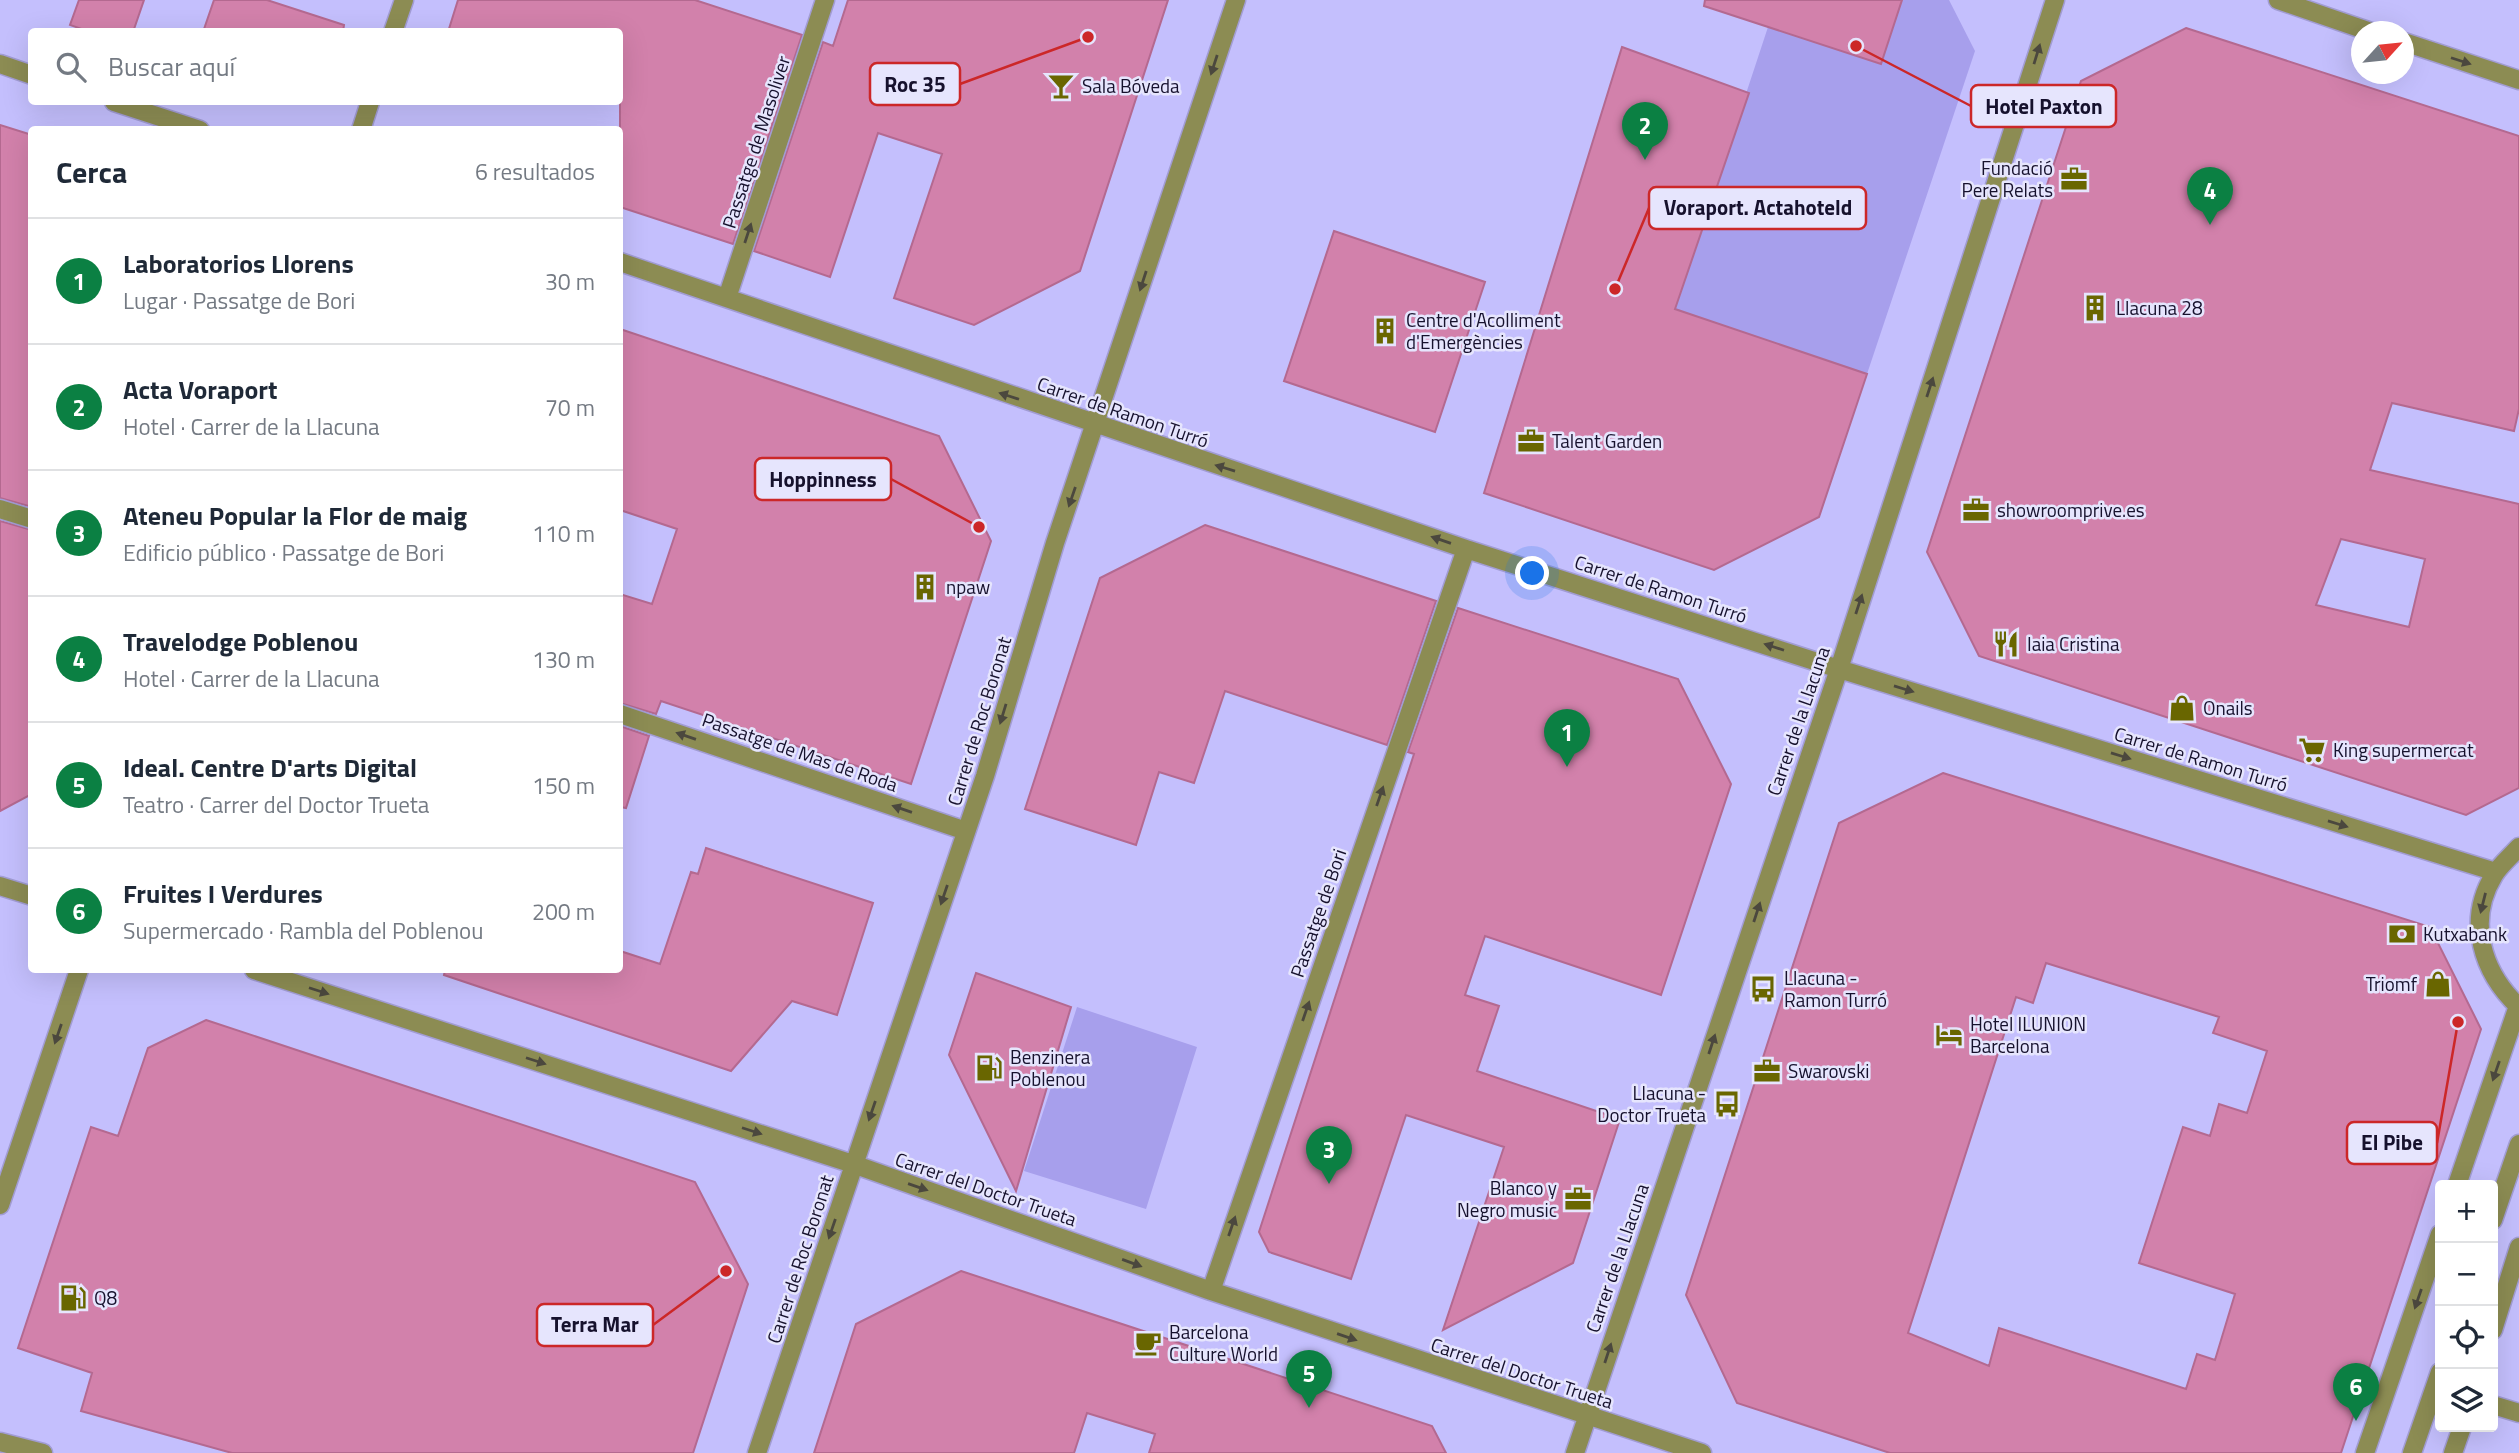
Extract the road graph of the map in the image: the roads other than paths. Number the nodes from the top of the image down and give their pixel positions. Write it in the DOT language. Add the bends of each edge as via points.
graph roads {
  1 [pos="404,0"];
  2 [pos="825,0"];
  3 [pos="1236,0"];
  4 [pos="2054,0"];
  5 [pos="2278,0"];
  6 [pos="2351,25"];
  7 [pos="394,28"];
  8 [pos="2414,46"];
  9 [pos="0,64"];
  10 [pos="28,74"];
  11 [pos="2519,80"];
  12 [pos="123,105"];
  13 [pos="369,105"];
  14 [pos="188,126"];
  15 [pos="361,126"];
  16 [pos="623,263"];
  17 [pos="727,298"];
  18 [pos="1097,425"];
  19 [pos="0,509"];
  20 [pos="28,518"];
  21 [pos="1466,549"];
  22 [pos="1839,669"];
  23 [pos="623,715"];
  24 [pos="966,831"];
  25 [pos="2519,847"];
  26 [pos="2496,872"];
  27 [pos="0,886"];
  28 [pos="28,895"];
  29 [pos="78,973"];
  30 [pos="263,973"];
  31 [pos="2519,1006"];
  32 [pos="2519,1144"];
  33 [pos="853,1164"];
  34 [pos="2459,1180"];
  35 [pos="0,1205"];
  36 [pos="2498,1205"];
  37 [pos="2437,1243"];
  38 [pos="2519,1247"];
  39 [pos="1211,1291"];
  40 [pos="2498,1314"];
  41 [pos="2435,1393"];
  42 [pos="2498,1407"];
  43 [pos="2519,1413"];
  44 [pos="1586,1417"];
  45 [pos="2460,1432"];
  46 [pos="0,1442"];
  47 [pos="43,1453"];
  48 [pos="757,1453"];
  49 [pos="1575,1453"];
  50 [pos="1702,1453"];
  51 [pos="2365,1453"];
  52 [pos="2412,1453"];
  53 [pos="2454,1453"];
  1 -- 7 [label="street"];
  17 -- 2 [label="street, Passatge de Masoliver, one-way"];
  3 -- 18 [label="street, Carrer de Roc Boronat, one-way"];
  22 -- 4 [label="street, Carrer de la Llacuna, one-way"];
  5 -- 6 [label="street"];
  8 -- 11 [label="street, one-way"];
  9 -- 10 [label="street"];
  12 -- 14 [label="street"];
  13 -- 15 [label="street"];
  16 -- 17 [label="street, Carrer de Ramon Turró"];
  18 -- 17 [label="street, Carrer de Ramon Turró, one-way"];
  21 -- 18 [label="street, Carrer de Ramon Turró, one-way"];
  18 -- 24 [label="street, Carrer de Roc Boronat, one-way"];
  19 -- 20 [label="street"];
  22 -- 21 [label="street, Carrer de Ramon Turró, one-way"];
  39 -- 21 [label="street, Passatge de Bori, one-way"];
  22 -- 26 [label="street, Carrer de Ramon Turró, one-way"];
  44 -- 22 [label="street, Carrer de la Llacuna, one-way"];
  24 -- 23 [label="street, Passatge de Mas de Roda, one-way"];
  24 -- 33 [label="street, Carrer de Roc Boronat, one-way"];
  25 -- 26 [label="street"];
  26 -- 31 [label="street, one-way" via="2485,893 2481,941 2490,970"];
  27 -- 28 [label="street"];
  29 -- 35 [label="street, one-way"];
  30 -- 33 [label="street, Carrer del Doctor Trueta, one-way"];
  31 -- 34 [label="street, one-way"];
  32 -- 36 [label="street"];
  33 -- 39 [label="street, Carrer del Doctor Trueta, one-way"];
  33 -- 48 [label="street, Carrer de Roc Boronat, one-way"];
  37 -- 51 [label="street, one-way"];
  38 -- 40 [label="street"];
  39 -- 44 [label="street, Carrer del Doctor Trueta, one-way"];
  41 -- 52 [label="street"];
  42 -- 43 [label="street"];
  44 -- 49 [label="street, Carrer de la Llacuna"];
  44 -- 50 [label="street, Carrer del Doctor Trueta"];
  45 -- 53 [label="street"];
  46 -- 47 [label="street"];
}
